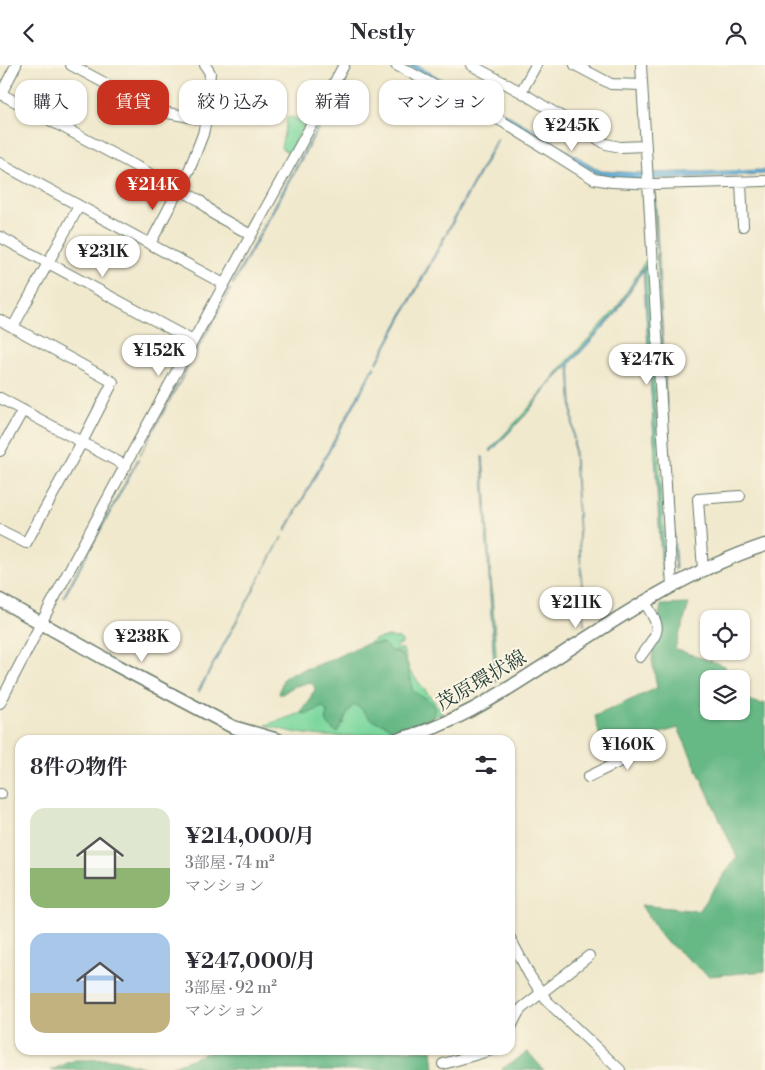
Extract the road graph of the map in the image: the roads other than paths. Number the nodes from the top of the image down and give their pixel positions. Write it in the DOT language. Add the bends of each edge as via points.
graph roads {
  1 [pos="16,65"];
  2 [pos="72,65"];
  3 [pos="206,65"];
  4 [pos="344,65"];
  5 [pos="396,65"];
  6 [pos="471,65"];
  7 [pos="536,65"];
  8 [pos="575,65"];
  9 [pos="641,65"];
  10 [pos="209,80"];
  11 [pos="642,85"];
  12 [pos="521,93"];
  13 [pos="179,115"];
  14 [pos="205,125"];
  15 [pos="646,146"];
  16 [pos="0,163"];
  17 [pos="765,181"];
  18 [pos="741,182"];
  19 [pos="648,183"];
  20 [pos="178,190"];
  21 [pos="79,206"];
  22 [pos="743,226"];
  23 [pos="251,235"];
  24 [pos="0,237"];
  25 [pos="150,244"];
  26 [pos="48,263"];
  27 [pos="224,284"];
  28 [pos="0,320"];
  29 [pos="13,327"];
  30 [pos="193,341"];
  31 [pos="0,398"];
  32 [pos="23,410"];
  33 [pos="82,442"];
  34 [pos="0,451"];
  35 [pos="126,466"];
  36 [pos="740,496"];
  37 [pos="0,530"];
  38 [pos="765,545"];
  39 [pos="703,570"];
  40 [pos="672,586"];
  41 [pos="0,600"];
  42 [pos="644,601"];
  43 [pos="42,623"];
  44 [pos="640,657"];
  45 [pos="0,703"];
  46 [pos="261,735"];
  47 [pos="413,735"];
  48 [pos="658,743"];
  49 [pos="588,777"];
  50 [pos="515,946"];
  51 [pos="589,956"];
  52 [pos="542,992"];
  53 [pos="515,1019"];
  54 [pos="473,1055"];
  55 [pos="443,1064"];
  56 [pos="620,1070"];
  1 -- 20 [label="street" via="1,94"];
  2 -- 13 [label="street" via="157,111"];
  3 -- 10 [label="street"];
  4 -- 23 [label="street"];
  5 -- 19 [label="street" via="503,122 594,179"];
  6 -- 12 [label="street"];
  7 -- 12 [label="street"];
  8 -- 11 [label="street" via="611,84"];
  9 -- 11 [label="street"];
  11 -- 15 [label="street"];
  12 -- 15 [label="street" via="606,144"];
  14 -- 20 [label="street" via="198,150"];
  15 -- 19 [label="street"];
  16 -- 21 [label="street"];
  17 -- 18 [label="street"];
  18 -- 19 [label="street"];
  18 -- 22 [label="street"];
  19 -- 40 [label="street"];
  20 -- 23 [label="street" via="199,200 215,215"];
  20 -- 25 [label="street"];
  21 -- 25 [label="street"];
  21 -- 26 [label="street"];
  23 -- 27 [label="street"];
  24 -- 26 [label="street"];
  25 -- 27 [label="street"];
  26 -- 29 [label="street"];
  26 -- 30 [label="street"];
  27 -- 30 [label="street"];
  28 -- 29 [label="street"];
  29 -- 33 [label="street" via="113,382"];
  30 -- 35 [label="street"];
  31 -- 32 [label="street"];
  32 -- 33 [label="street"];
  32 -- 34 [label="street"];
  33 -- 35 [label="street"];
  33 -- 37 [label="street" via="26,543"];
  35 -- 43 [label="street"];
  36 -- 39 [label="street" via="698,499"];
  38 -- 39 [label="main road, 茂原環状線"];
  39 -- 40 [label="main road, 茂原環状線"];
  40 -- 42 [label="main road, 茂原環状線"];
  41 -- 43 [label="main road"];
  42 -- 44 [label="street" via="658,626 657,633"];
  42 -- 47 [label="main road, 茂原環状線" via="470,712"];
  43 -- 45 [label="street"];
  43 -- 46 [label="main road" via="233,727"];
  48 -- 49 [label="street"];
  50 -- 52 [label="street"];
  51 -- 52 [label="street"];
  52 -- 53 [label="street"];
  52 -- 56 [label="street" via="547,1001"];
  54 -- 55 [label="street"];
}
